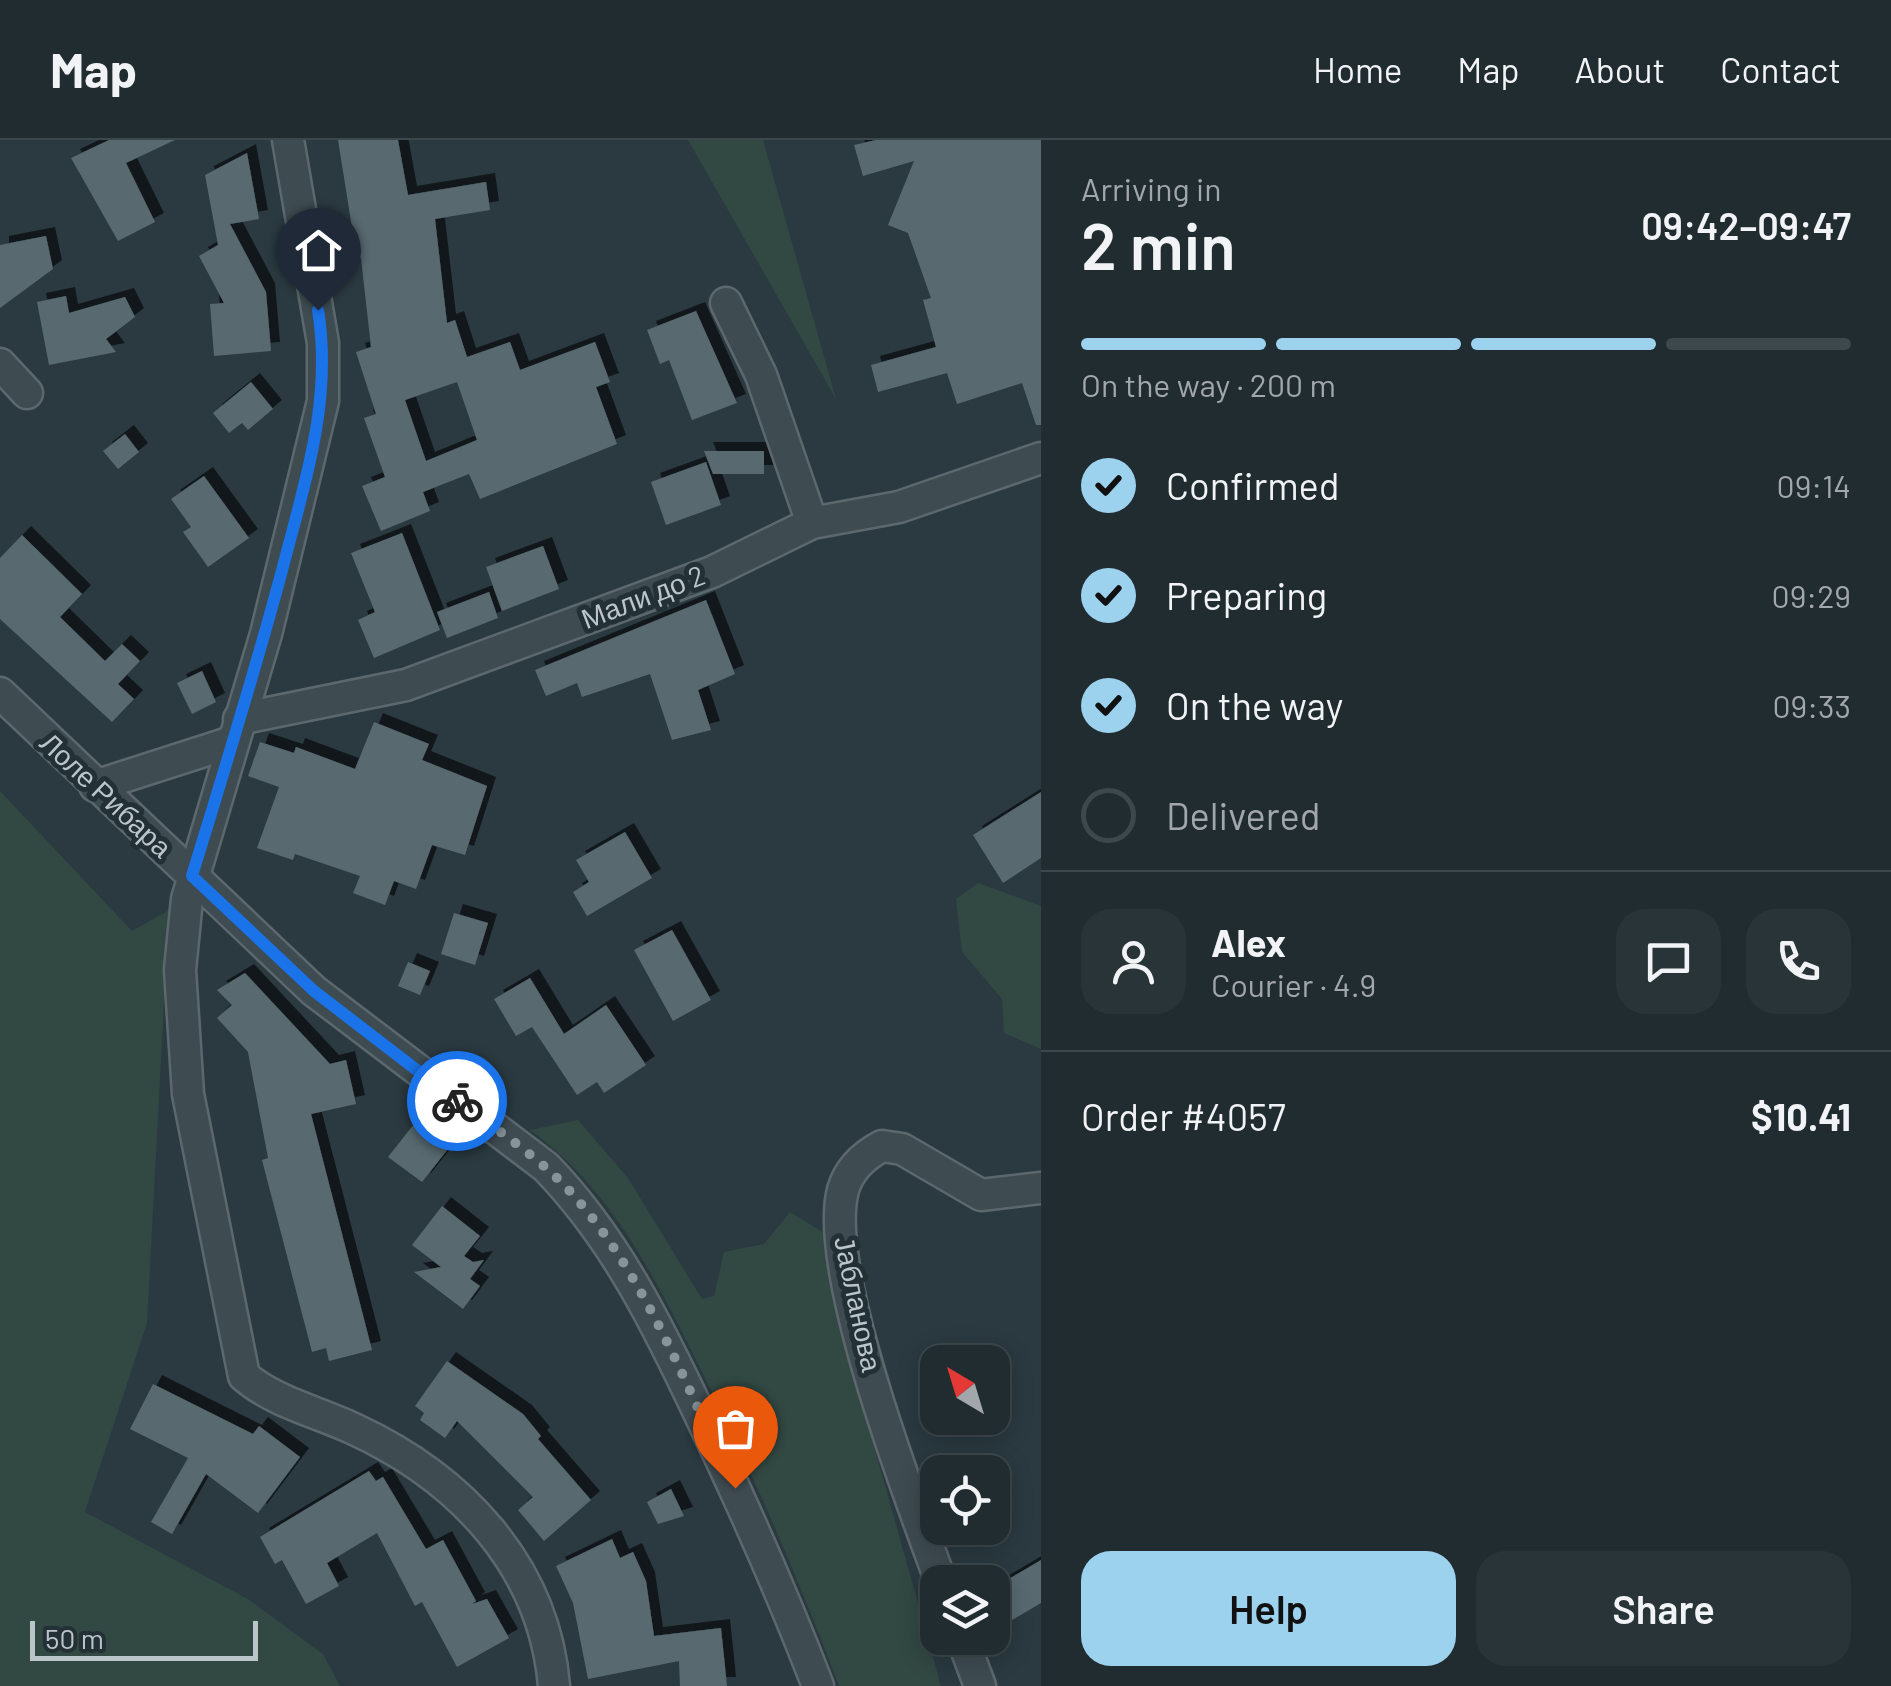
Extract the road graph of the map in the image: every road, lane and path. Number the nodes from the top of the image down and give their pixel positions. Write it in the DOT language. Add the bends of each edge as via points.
graph roads {
  1 [pos="288,140"];
  2 [pos="726,302"];
  3 [pos="0,364"];
  4 [pos="28,393"];
  5 [pos="1041,458"];
  6 [pos="812,524"];
  7 [pos="0,693"];
  8 [pos="236,731"];
  9 [pos="95,786"];
  10 [pos="192,876"];
  11 [pos="1041,1188"];
  12 [pos="935,1565"];
  13 [pos="968,1655"];
  14 [pos="554,1686"];
  15 [pos="818,1686"];
  16 [pos="980,1686"];
  1 -- 8 [label="street" via="323,342 323,401"];
  2 -- 6 [label="street" via="762,375"];
  3 -- 4 [label="street"];
  5 -- 6 [label="street, Мали до 2" via="899,507"];
  6 -- 8 [label="street, Мали до 2" via="712,572 406,685"];
  7 -- 9 [label="street, Лоле Рибара"];
  8 -- 9 [label="street, Мали до 2"];
  8 -- 10 [label="street"];
  9 -- 10 [label="street, Лоле Рибара"];
  10 -- 14 [label="street" via="182,923 183,1056 244,1376 381,1441 464,1500 514,1562 532,1597"];
  10 -- 15 [label="street, Лоле Рибара" via="314,991 546,1167 578,1200 636,1286 671,1355 769,1560"];
  11 -- 12 [label="street, Јабланова" via="980,1195 902,1149 882,1146 856,1164 842,1192 842,1243 862,1342"];
  13 -- 16 [label="street"];
}
